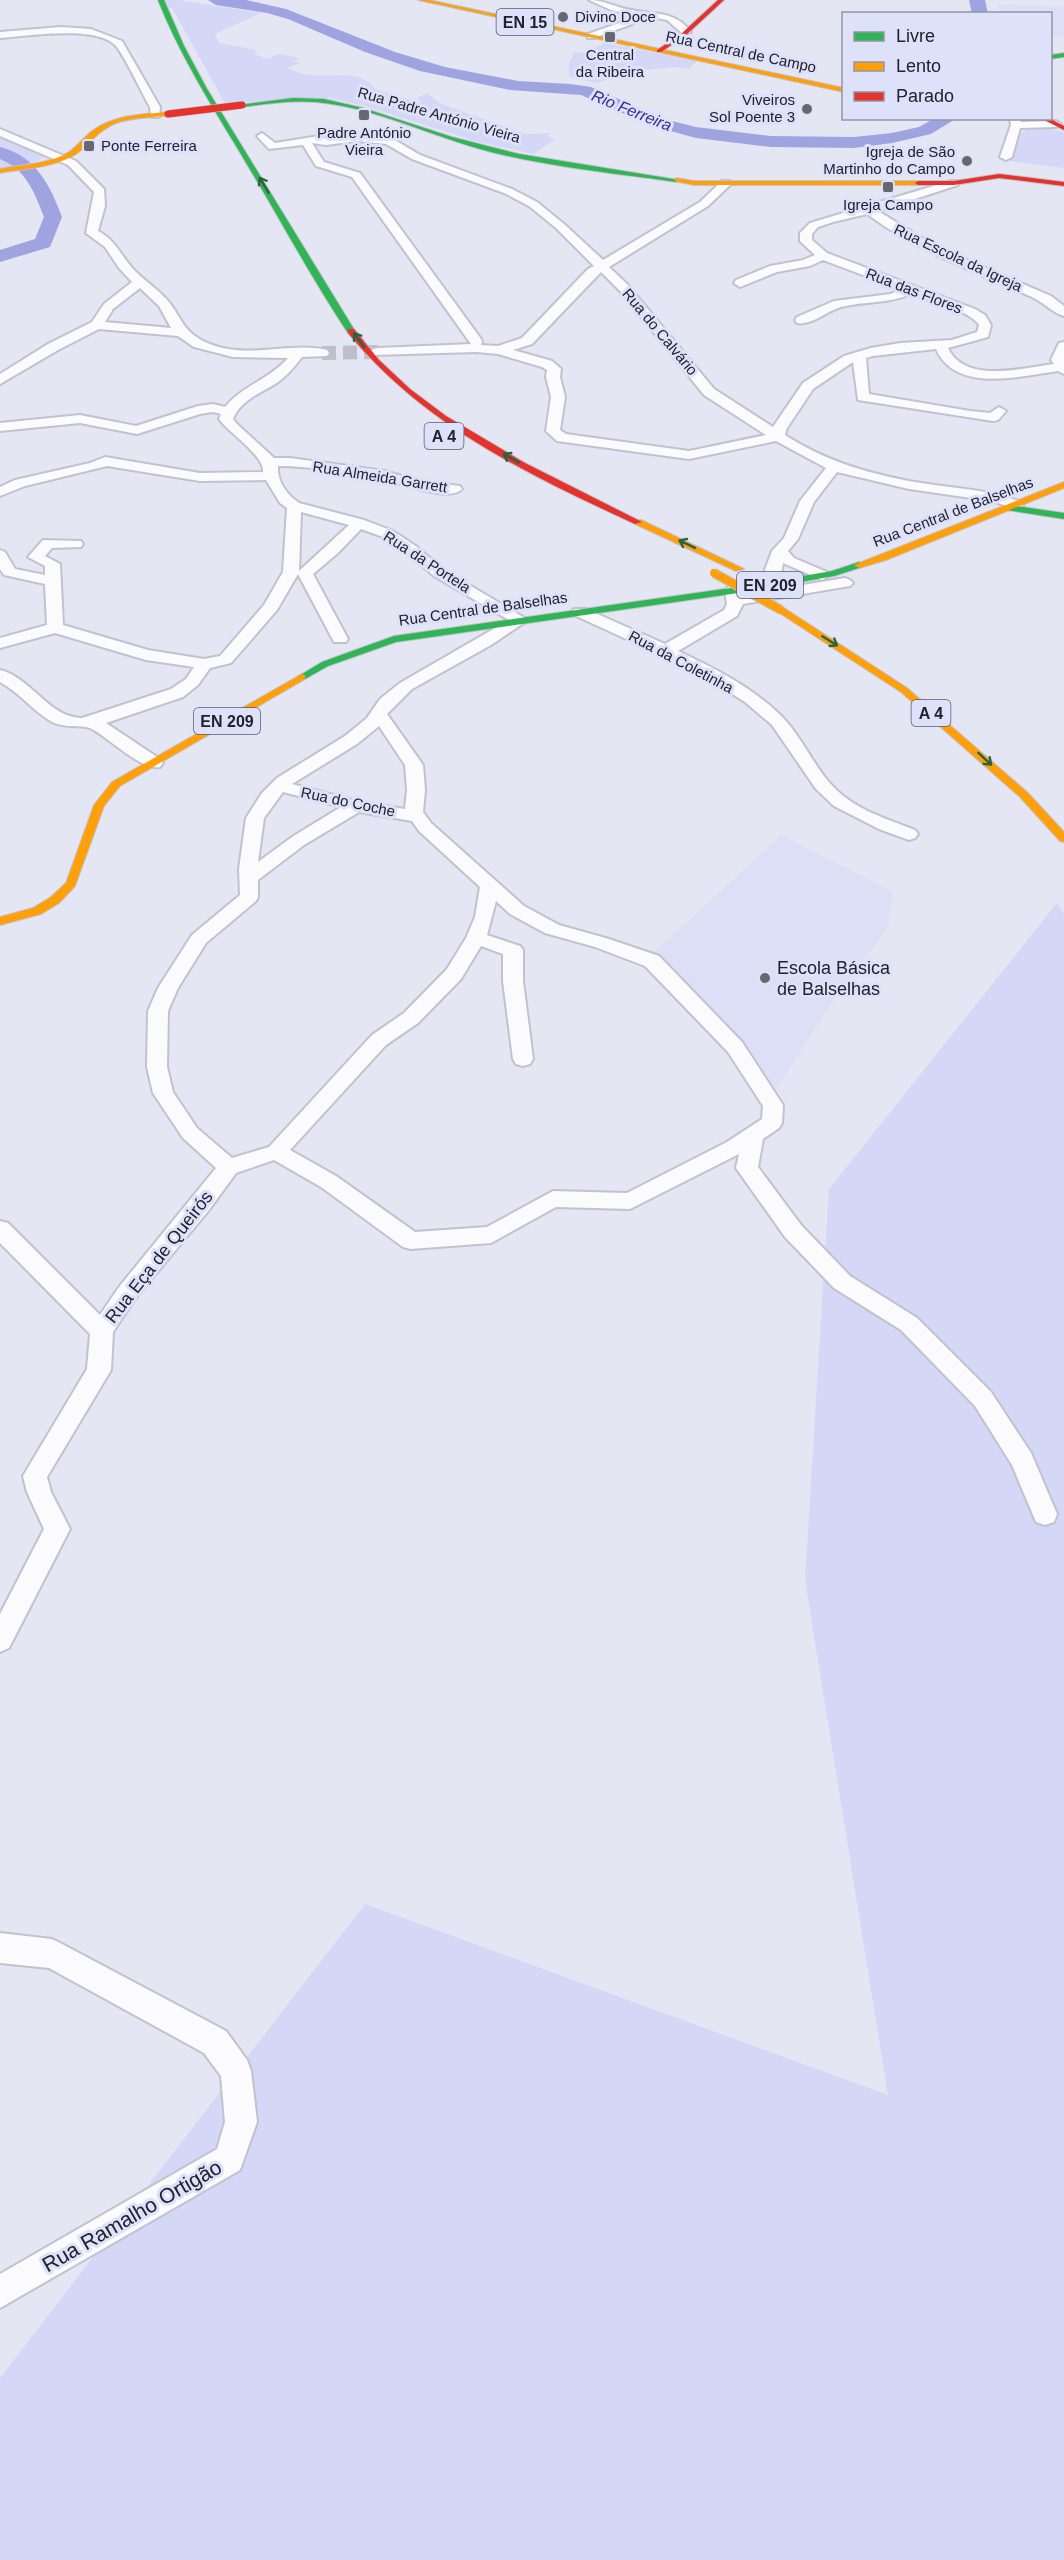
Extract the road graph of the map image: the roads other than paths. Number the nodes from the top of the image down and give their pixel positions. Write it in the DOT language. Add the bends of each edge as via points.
graph roads {
  1 [pos="421,0"];
  2 [pos="594,0"];
  3 [pos="721,0"];
  4 [pos="162,4"];
  5 [pos="649,14"];
  6 [pos="3,35"];
  7 [pos="591,36"];
  8 [pos="678,41"];
  9 [pos="629,44"];
  10 [pos="842,90"];
  11 [pos="191,96"];
  12 [pos="161,114"];
  13 [pos="396,121"];
  14 [pos="1016,122"];
  15 [pos="1054,123"];
  16 [pos="0,132"];
  17 [pos="262,136"];
  18 [pos="219,139"];
  19 [pos="312,141"];
  20 [pos="62,157"];
  21 [pos="1006,157"];
  22 [pos="0,171"];
  23 [pos="726,183"];
  24 [pos="954,183"];
  25 [pos="1064,184"];
  26 [pos="869,210"];
  27 [pos="823,256"];
  28 [pos="602,267"];
  29 [pos="140,282"];
  30 [pos="740,283"];
  31 [pos="911,289"];
  32 [pos="1064,312"];
  33 [pos="801,320"];
  34 [pos="97,325"];
  35 [pos="182,333"];
  36 [pos="476,342"];
  37 [pos="939,345"];
  38 [pos="1064,346"];
  39 [pos="499,350"];
  40 [pos="299,352"];
  41 [pos="378,352"];
  42 [pos="322,353"];
  43 [pos="859,356"];
  44 [pos="1062,369"];
  45 [pos="0,380"];
  46 [pos="999,411"];
  47 [pos="228,412"];
  48 [pos="0,427"];
  49 [pos="137,429"];
  50 [pos="778,436"];
  51 [pos="105,461"];
  52 [pos="834,467"];
  53 [pos="270,469"];
  54 [pos="530,485"];
  55 [pos="1064,485"];
  56 [pos="455,489"];
  57 [pos="0,492"];
  58 [pos="1041,495"];
  59 [pos="1017,504"];
  60 [pos="294,506"];
  61 [pos="1059,514"];
  62 [pos="358,523"];
  63 [pos="75,544"];
  64 [pos="780,551"];
  65 [pos="671,553"];
  66 [pos="0,555"];
  67 [pos="708,571"];
  68 [pos="298,573"];
  69 [pos="834,577"];
  70 [pos="53,581"];
  71 [pos="783,582"];
  72 [pos="734,596"];
  73 [pos="802,605"];
  74 [pos="580,612"];
  75 [pos="520,620"];
  76 [pos="56,628"];
  77 [pos="340,639"];
  78 [pos="0,643"];
  79 [pos="664,652"];
  80 [pos="204,664"];
  81 [pos="0,675"];
  82 [pos="379,714"];
  83 [pos="93,722"];
  84 [pos="154,763"];
  85 [pos="279,786"];
  86 [pos="356,806"];
  87 [pos="418,817"];
  88 [pos="909,834"];
  89 [pos="1064,839"];
  90 [pos="248,878"];
  91 [pos="490,885"];
  92 [pos="3,921"];
  93 [pos="476,938"];
  94 [pos="523,1059"];
  95 [pos="753,1135"];
  96 [pos="276,1152"];
  97 [pos="228,1167"];
  98 [pos="0,1229"];
  99 [pos="102,1331"];
  100 [pos="1044,1514"];
  101 [pos="0,1640"];
  102 [pos="0,1948"];
  103 [pos="0,2292"];
  1 -- 7 [label="main road, Rua Central de Campo / EN 15"];
  2 -- 5 [label="street" via="620,10"];
  3 -- 8 [label="main road"];
  73 -- 4 [label="main road, A 4, one-way" via="739,569 518,462 402,386 370,355 335,308 185,58"];
  5 -- 7 [label="street"];
  5 -- 8 [label="street" via="679,21"];
  6 -- 12 [label="street" via="67,30 109,37 119,43"];
  7 -- 9 [label="main road, Rua Central de Campo / EN 15"];
  8 -- 9 [label="main road"];
  8 -- 9 [label="main road, Rua Central de Campo / EN 15" via="659,51"];
  8 -- 10 [label="main road, Rua Central de Campo / EN 15"];
  11 -- 18 [label="main road"];
  12 -- 13 [label="main road, Rua Padre António Vieira, bridge" via="289,100 323,101"];
  12 -- 20 [label="main road, Rua Padre António Vieira" via="104,126 81,147"];
  13 -- 19 [label="street, Rua do Calvário"];
  13 -- 23 [label="main road, Rua Padre António Vieira" via="519,156 694,183"];
  14 -- 15 [label="street"];
  14 -- 21 [label="street"];
  16 -- 20 [label="street"];
  17 -- 19 [label="street, Rua do Calvário" via="273,147"];
  19 -- 28 [label="street, Rua do Calvário" via="389,141 417,158 508,191 560,226"];
  19 -- 36 [label="street" via="320,164 356,175"];
  20 -- 22 [label="main road, Rua Padre António Vieira"];
  20 -- 29 [label="street" via="100,191 92,232 107,238 119,261"];
  23 -- 24 [label="main road, Rua Padre António Vieira"];
  23 -- 28 [label="street" via="704,204"];
  24 -- 25 [label="main road, Rua Padre António Vieira" via="999,176"];
  24 -- 26 [label="street, Rua Escola da Igreja"];
  26 -- 27 [label="street" via="814,225 806,233 806,242"];
  26 -- 32 [label="street, Rua Escola da Igreja" via="916,240 1047,299"];
  27 -- 30 [label="street"];
  27 -- 31 [label="street, Rua das Flores"];
  28 -- 39 [label="street" via="592,272 527,341"];
  28 -- 50 [label="street, Rua do Calvário" via="710,392"];
  29 -- 34 [label="street" via="108,307"];
  29 -- 35 [label="street" via="164,304"];
  31 -- 33 [label="street" via="894,297 838,304"];
  31 -- 37 [label="street, Rua das Flores" via="970,312 985,325 983,334 969,341"];
  34 -- 35 [label="street"];
  34 -- 45 [label="street"];
  35 -- 40 [label="street" via="228,354"];
  37 -- 43 [label="street" via="900,347"];
  37 -- 44 [label="street" via="950,362 978,374"];
  38 -- 44 [label="street" via="1058,360"];
  39 -- 41 [label="street"];
  39 -- 50 [label="street" via="554,369 558,397 553,431 557,435 689,455"];
  40 -- 42 [label="street"];
  40 -- 47 [label="street" via="280,374"];
  43 -- 46 [label="street" via="863,397 970,416 993,417"];
  43 -- 50 [label="street" via="808,386"];
  47 -- 49 [label="street" via="198,410"];
  47 -- 53 [label="street" via="226,419 232,428"];
  48 -- 49 [label="street" via="80,418"];
  49 -- 51 [label="street" via="107,453"];
  50 -- 52 [label="street, Rua do Calvário"];
  51 -- 53 [label="street, Rua Almeida Garrett" via="200,477"];
  51 -- 57 [label="street"];
  52 -- 59 [label="street, Rua do Calvário"];
  52 -- 64 [label="street" via="807,501 791,539"];
  53 -- 56 [label="street, Rua Almeida Garrett" via="290,462"];
  53 -- 60 [label="street" via="285,500"];
  54 -- 65 [label="main road"];
  55 -- 58 [label="main road, Rua Central de Balselhas / EN 209"];
  58 -- 59 [label="main road, Rua Central de Balselhas / EN 209"];
  58 -- 61 [label="main road" via="1044,503"];
  59 -- 61 [label="main road"];
  59 -- 61 [label="main road"];
  59 -- 69 [label="main road, Rua Central de Balselhas / EN 209"];
  60 -- 62 [label="street, Rua da Portela"];
  60 -- 68 [label="street"];
  62 -- 68 [label="street" via="333,550"];
  62 -- 75 [label="street, Rua da Portela" via="388,534 438,573"];
  63 -- 70 [label="street" via="48,543 36,557 52,564"];
  64 -- 69 [label="street" via="789,561"];
  64 -- 71 [label="street" via="773,570 774,577"];
  66 -- 70 [label="street" via="9,572"];
  67 -- 89 [label="main road, A 4, one-way, bridge" via="781,610 904,690 1024,795"];
  68 -- 77 [label="street"];
  68 -- 80 [label="street" via="225,660"];
  69 -- 71 [label="main road, Rua Central de Balselhas / EN 209"];
  69 -- 72 [label="street"];
  70 -- 76 [label="street"];
  71 -- 72 [label="main road, Rua Central de Balselhas / EN 209"];
  72 -- 74 [label="main road, Rua Central de Balselhas / EN 209"];
  72 -- 79 [label="street" via="731,613"];
  74 -- 75 [label="main road, Rua Central de Balselhas / EN 209"];
  74 -- 79 [label="street, Rua da Coletinha"];
  75 -- 82 [label="street" via="406,686"];
  75 -- 84 [label="main road, Rua Central de Balselhas / EN 209" via="394,639 350,653"];
  76 -- 78 [label="street"];
  76 -- 80 [label="street" via="146,655"];
  79 -- 88 [label="street, Rua da Coletinha" via="714,676 771,715 823,786 838,800"];
  80 -- 83 [label="street" via="192,682 177,693"];
  81 -- 83 [label="street" via="60,720 75,724"];
  82 -- 85 [label="street" via="345,745"];
  82 -- 87 [label="street" via="414,765 414,812"];
  83 -- 84 [label="street"];
  84 -- 92 [label="main road, Rua Central de Balselhas / EN 209" via="116,784 99,805 71,884 37,911"];
  85 -- 86 [label="street, Rua do Coche"];
  85 -- 90 [label="street" via="255,818"];
  86 -- 87 [label="street, Rua do Coche"];
  86 -- 90 [label="street" via="298,841"];
  87 -- 91 [label="street"];
  90 -- 97 [label="street" via="249,897 199,939 158,1011 157,1067 163,1093 190,1133"];
  91 -- 93 [label="street"];
  91 -- 95 [label="street" via="517,910 552,929 652,961 735,1047 773,1105 772,1123"];
  93 -- 94 [label="street" via="513,950"];
  93 -- 96 [label="street" via="454,974 411,1018 379,1040"];
  95 -- 96 [label="street" via="630,1201 553,1199 490,1235 411,1241 349,1195"];
  95 -- 100 [label="street" via="747,1168 793,1231 842,1282 909,1324 983,1399 1022,1460"];
  96 -- 97 [label="street"];
  97 -- 99 [label="street, Rua Eça de Queirós" via="127,1293"];
  98 -- 99 [label="street"];
  99 -- 101 [label="street, Rua Eça de Queirós" via="99,1370 35,1476 57,1529"];
  102 -- 103 [label="street, Rua Ramalho Ortigão" via="52,1954 215,2042 237,2070 241,2122 229,2159"];
}
